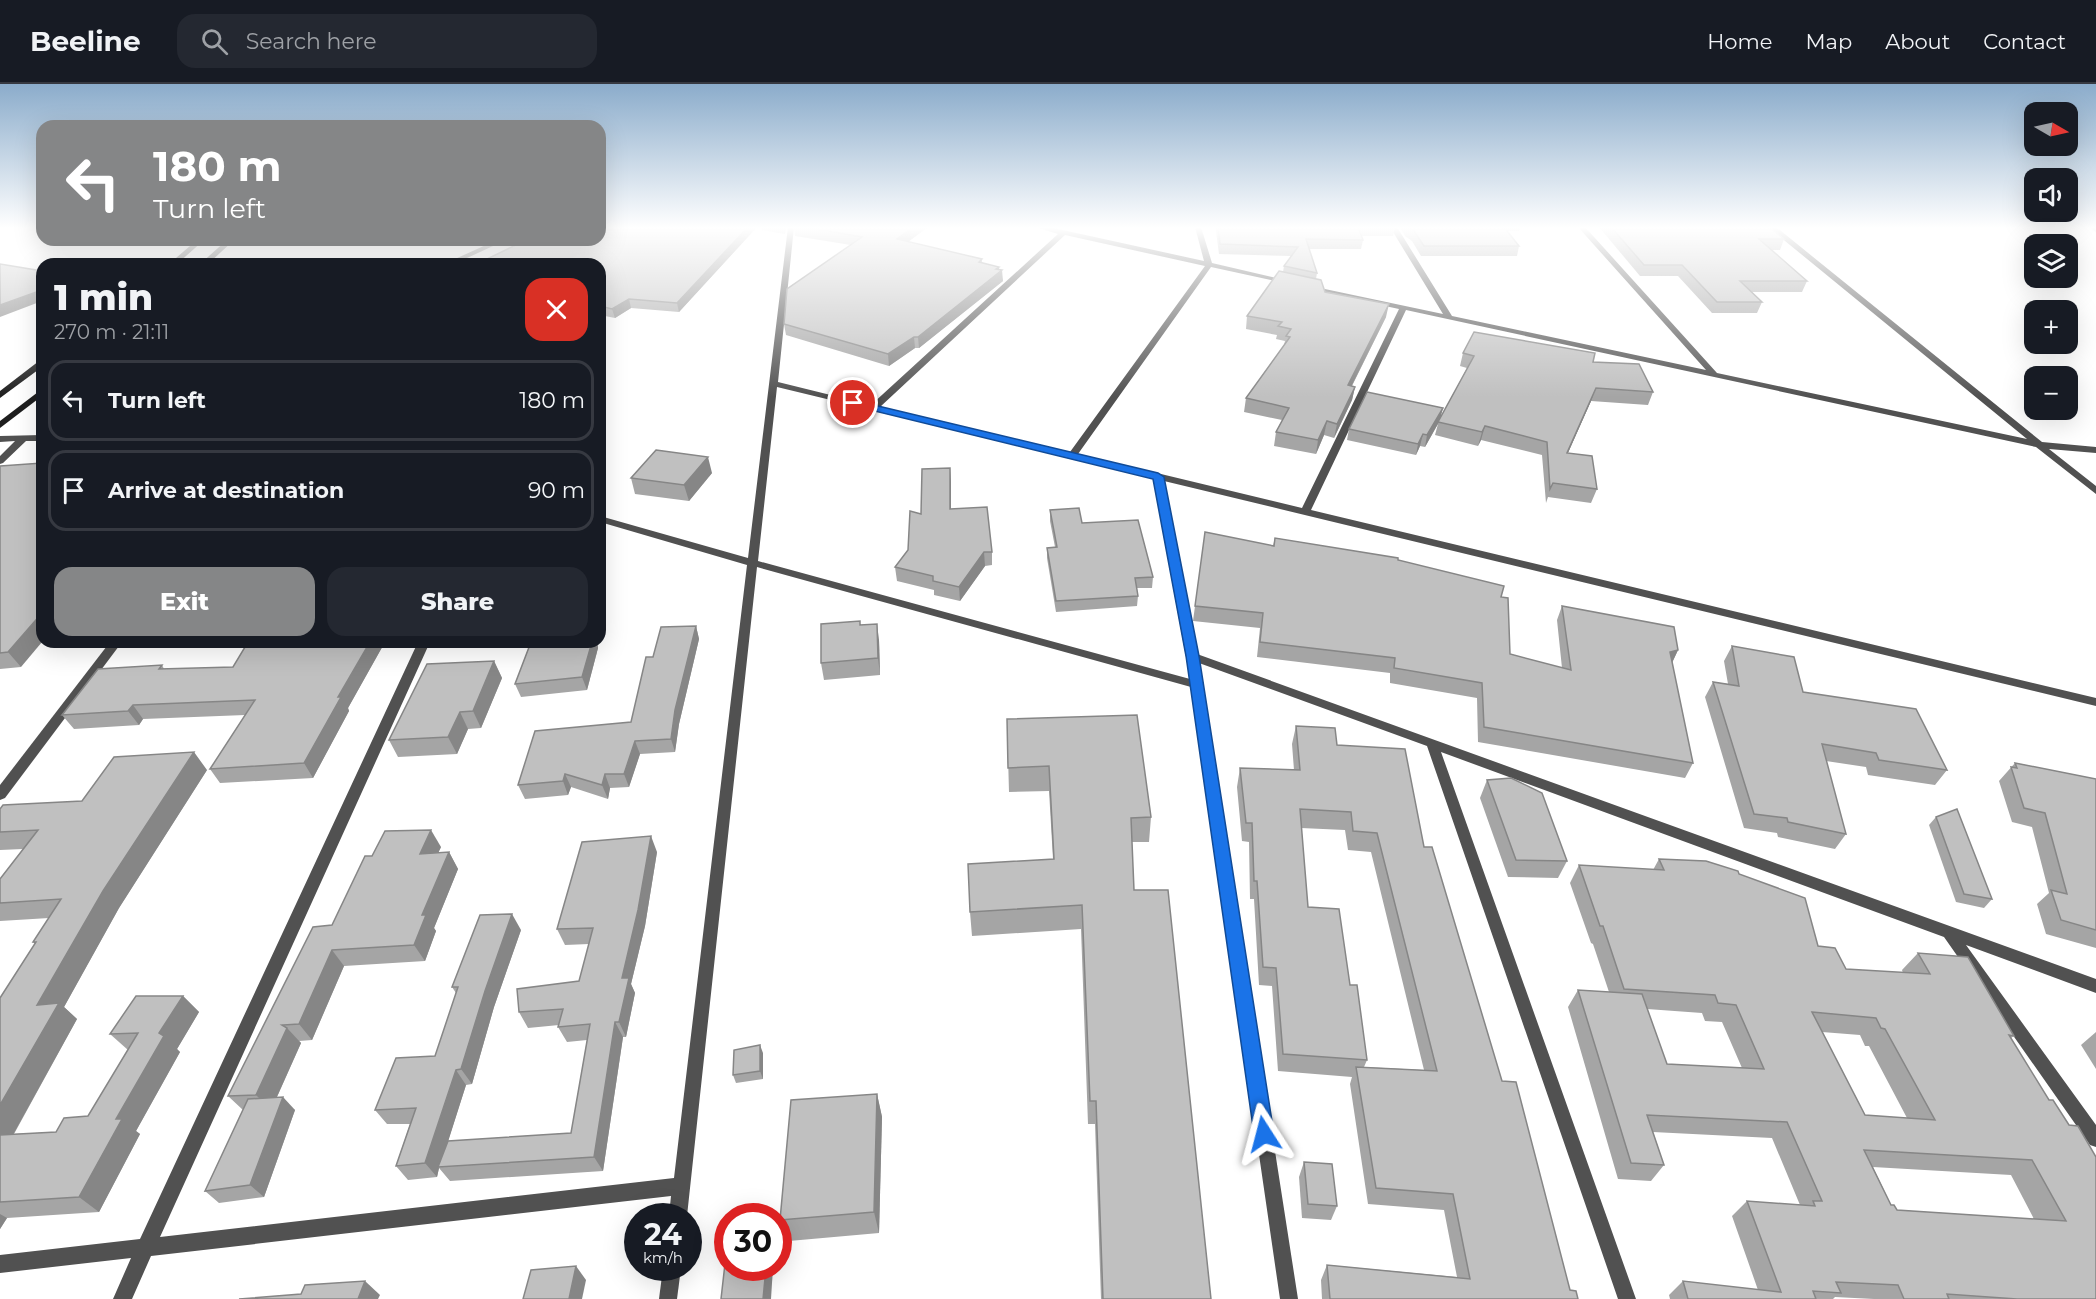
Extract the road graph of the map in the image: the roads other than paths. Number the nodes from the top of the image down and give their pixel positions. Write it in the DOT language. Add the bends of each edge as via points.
graph roads {
  1 [pos="785,284"];
  2 [pos="1008,284"];
  3 [pos="1196,284"];
  4 [pos="1296,284"];
  5 [pos="1428,284"];
  6 [pos="1632,284"];
  7 [pos="1841,284"];
  8 [pos="1404,307"];
  9 [pos="1449,317"];
  10 [pos="36,368"];
  11 [pos="1713,373"];
  12 [pos="774,384"];
  13 [pos="0,395"];
  14 [pos="36,397"];
  15 [pos="873,408"];
  16 [pos="0,425"];
  17 [pos="36,438"];
  18 [pos="23,439"];
  19 [pos="0,440"];
  20 [pos="2041,445"];
  21 [pos="2096,450"];
  22 [pos="1072,456"];
  23 [pos="0,461"];
  24 [pos="1158,477"];
  25 [pos="2096,491"];
  26 [pos="1305,512"];
  27 [pos="606,521"];
  28 [pos="753,563"];
  29 [pos="111,648"];
  30 [pos="421,648"];
  31 [pos="1192,656"];
  32 [pos="1197,685"];
  33 [pos="2096,702"];
  34 [pos="1432,744"];
  35 [pos="0,795"];
  36 [pos="1950,934"];
  37 [pos="2096,986"];
  38 [pos="2096,1139"];
  39 [pos="682,1186"];
  40 [pos="680,1203"];
  41 [pos="145,1248"];
  42 [pos="0,1264"];
  43 [pos="670,1281"];
  44 [pos="122,1299"];
  45 [pos="668,1299"];
  46 [pos="1288,1299"];
  47 [pos="1627,1299"];
  1 -- 12 [label="street"];
  2 -- 15 [label="street"];
  3 -- 22 [label="street"];
  4 -- 8 [label="street"];
  5 -- 9 [label="street"];
  6 -- 11 [label="street"];
  7 -- 20 [label="street"];
  8 -- 9 [label="street"];
  8 -- 26 [label="street"];
  9 -- 11 [label="street"];
  10 -- 13 [label="main road"];
  11 -- 20 [label="street"];
  12 -- 15 [label="street"];
  12 -- 28 [label="street"];
  14 -- 16 [label="main road"];
  15 -- 22 [label="street"];
  17 -- 18 [label="street"];
  18 -- 19 [label="street"];
  18 -- 23 [label="street"];
  20 -- 21 [label="street"];
  20 -- 25 [label="street"];
  22 -- 24 [label="street"];
  24 -- 26 [label="street"];
  24 -- 31 [label="street"];
  26 -- 33 [label="street"];
  27 -- 28 [label="street"];
  28 -- 32 [label="street"];
  28 -- 39 [label="street"];
  29 -- 35 [label="street"];
  30 -- 41 [label="street"];
  31 -- 32 [label="street"];
  31 -- 34 [label="street"];
  32 -- 46 [label="street"];
  34 -- 36 [label="street"];
  34 -- 47 [label="street"];
  36 -- 37 [label="street"];
  36 -- 38 [label="street"];
  39 -- 40 [label="street"];
  39 -- 41 [label="street"];
  41 -- 42 [label="street"];
  41 -- 44 [label="street"];
  43 -- 45 [label="street"];
}
